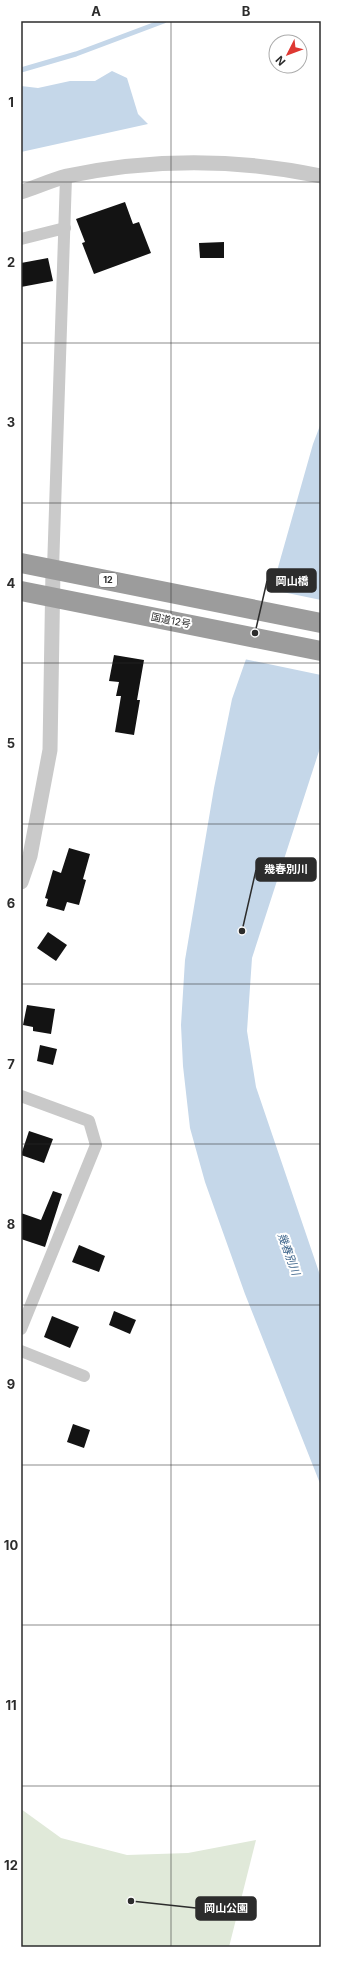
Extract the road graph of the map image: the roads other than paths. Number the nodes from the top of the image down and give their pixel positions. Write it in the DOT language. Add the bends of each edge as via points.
graph roads {
  1 [pos="321,176"];
  2 [pos="66,177"];
  3 [pos="21,192"];
  4 [pos="65,228"];
  5 [pos="21,239"];
  6 [pos="21,563"];
  7 [pos="53,569"];
  8 [pos="21,591"];
  9 [pos="52,596"];
  10 [pos="321,623"];
  11 [pos="321,651"];
  12 [pos="21,882"];
  13 [pos="21,1096"];
  14 [pos="21,1329"];
  15 [pos="21,1351"];
  16 [pos="84,1376"];
  1 -- 2 [label="street" via="259,166 196,161 134,165"];
  2 -- 3 [label="street"];
  2 -- 4 [label="street"];
  4 -- 5 [label="street"];
  4 -- 7 [label="street"];
  6 -- 7 [label="highway, 12"];
  7 -- 9 [label="street"];
  7 -- 10 [label="highway, 12"];
  8 -- 9 [label="highway, 国道12号"];
  9 -- 11 [label="highway, 国道12号"];
  9 -- 12 [label="street" via="50,750 30,856"];
  13 -- 14 [label="street" via="89,1121 96,1145"];
  15 -- 16 [label="street"];
}
